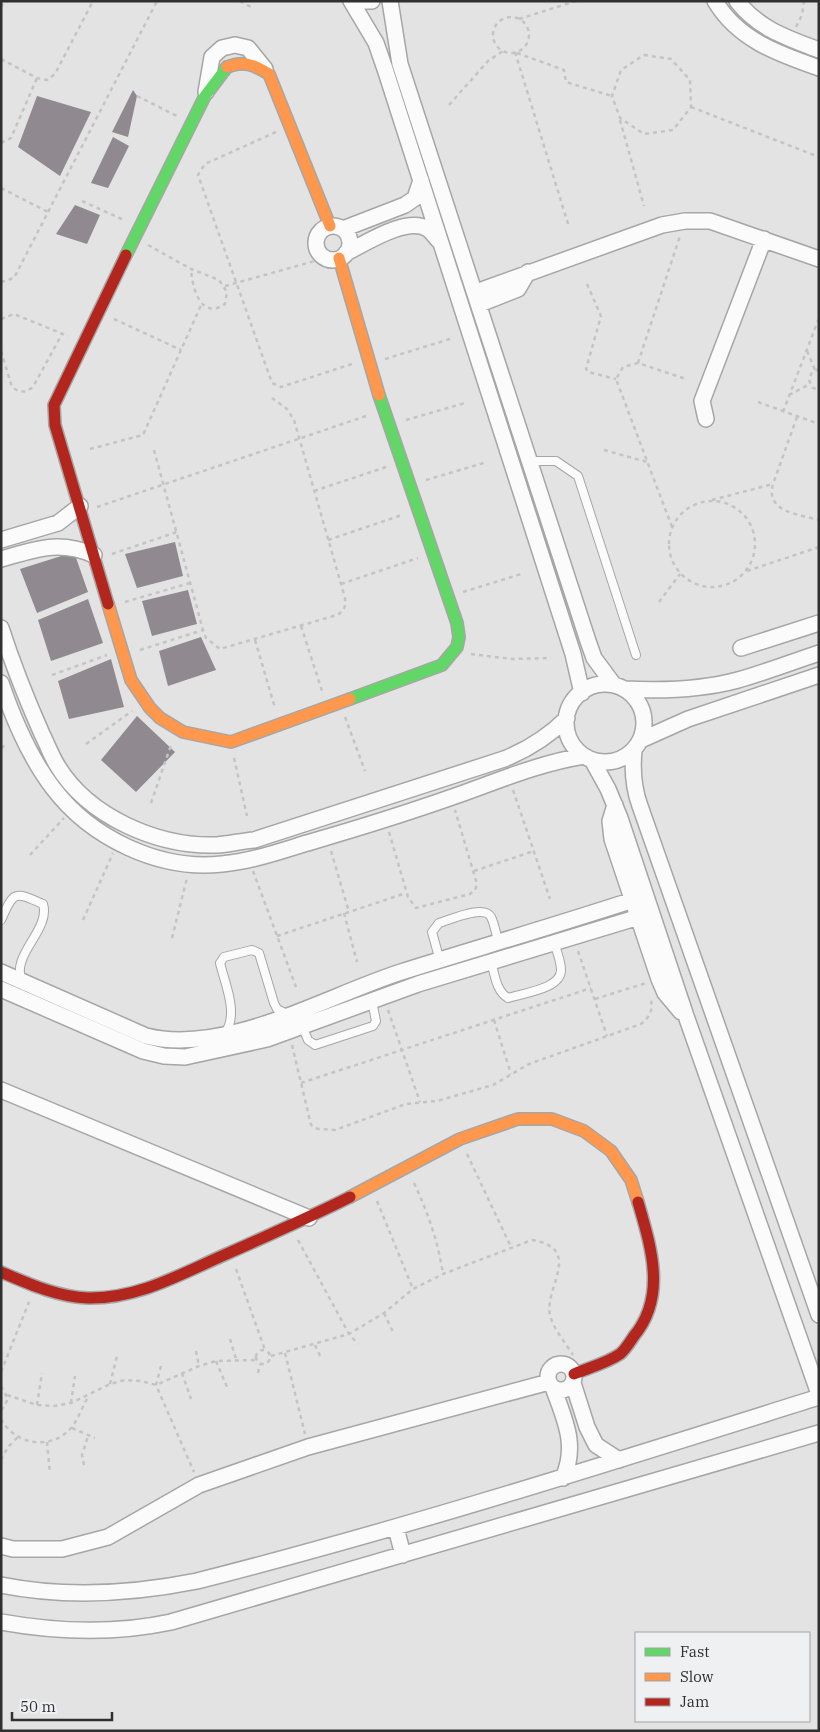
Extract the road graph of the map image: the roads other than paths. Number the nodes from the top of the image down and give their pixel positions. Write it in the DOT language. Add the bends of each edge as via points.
graph roads {
  1 [pos="351,1"];
  2 [pos="358,1"];
  3 [pos="372,1"];
  4 [pos="390,1"];
  5 [pos="715,1"];
  6 [pos="737,1"];
  7 [pos="819,50"];
  8 [pos="819,68"];
  9 [pos="269,74"];
  10 [pos="206,96"];
  11 [pos="421,180"];
  12 [pos="336,228"];
  13 [pos="764,239"];
  14 [pos="440,242"];
  15 [pos="337,256"];
  16 [pos="819,259"];
  17 [pos="478,298"];
  18 [pos="706,419"];
  19 [pos="530,462"];
  20 [pos="81,509"];
  21 [pos="1,540"];
  22 [pos="95,557"];
  23 [pos="1,559"];
  24 [pos="819,623"];
  25 [pos="1,628"];
  26 [pos="741,648"];
  27 [pos="819,653"];
  28 [pos="636,656"];
  29 [pos="819,675"];
  30 [pos="1,683"];
  31 [pos="619,687"];
  32 [pos="582,693"];
  33 [pos="567,718"];
  34 [pos="637,745"];
  35 [pos="588,758"];
  36 [pos="615,804"];
  37 [pos="633,900"];
  38 [pos="639,918"];
  39 [pos="1,920"];
  40 [pos="554,943"];
  41 [pos="499,944"];
  42 [pos="440,961"];
  43 [pos="491,962"];
  44 [pos="1,972"];
  45 [pos="22,981"];
  46 [pos="1,989"];
  47 [pos="378,999"];
  48 [pos="686,1016"];
  49 [pos="295,1021"];
  50 [pos="225,1033"];
  51 [pos="1,1090"];
  52 [pos="309,1218"];
  53 [pos="1,1272"];
  54 [pos="817,1311"];
  55 [pos="792,1318"];
  56 [pos="576,1376"];
  57 [pos="551,1384"];
  58 [pos="819,1395"];
  59 [pos="819,1433"];
  60 [pos="619,1460"];
  61 [pos="562,1478"];
  62 [pos="396,1528"];
  63 [pos="1,1546"];
  64 [pos="403,1555"];
  65 [pos="1,1585"];
  66 [pos="1,1622"];
  1 -- 11 [label="street" via="376,43"];
  2 -- 3 [label="street"];
  4 -- 17 [label="street" via="400,64"];
  5 -- 8 [label="street" via="748,37 767,49"];
  6 -- 7 [label="street" via="759,24"];
  9 -- 10 [label="street" via="248,48 235,45 222,48 212,57"];
  9 -- 12 [label="street" via="289,127"];
  10 -- 20 [label="street" via="54,405 56,424"];
  11 -- 12 [label="street" via="415,198 405,205"];
  11 -- 14 [label="street"];
  12 -- 15 [label="street" via="349,238"];
  12 -- 15 [label="street" via="323,229 316,241 317,248"];
  13 -- 16 [label="street"];
  13 -- 17 [label="street" via="710,222 685,221 662,225 528,272 518,290"];
  13 -- 18 [label="street" via="702,401"];
  14 -- 15 [label="street" via="428,229 412,226 394,229"];
  14 -- 32 [label="street" via="573,654"];
  15 -- 22 [label="street" via="368,361 448,597 460,638 456,652 442,665 231,742 202,740 176,730 144,703 131,680"];
  17 -- 19 [label="street"];
  19 -- 28 [label="lane" via="556,461 578,476"];
  19 -- 31 [label="street" via="594,658"];
  20 -- 21 [label="street" via="58,523"];
  20 -- 22 [label="street"];
  22 -- 23 [label="street" via="80,549 48,546"];
  24 -- 26 [label="street"];
  25 -- 33 [label="street" via="20,686 57,765 74,786 117,820 142,832 179,842 217,845 254,840 504,759 549,736"];
  27 -- 31 [label="street" via="710,686 653,690"];
  29 -- 34 [label="street" via="688,719"];
  30 -- 35 [label="street" via="32,753 52,788 72,810 118,843 153,857 191,864 250,861 386,819 532,767"];
  31 -- 32 [label="street" via="597,686"];
  31 -- 34 [label="street" via="635,698 642,711 644,726"];
  32 -- 33 [label="street" via="570,708"];
  33 -- 35 [label="street" via="568,733 574,746"];
  34 -- 35 [label="street" via="622,759 607,763"];
  34 -- 54 [label="street" via="632,769 637,797"];
  35 -- 36 [label="street"];
  36 -- 37 [label="street" via="610,830"];
  36 -- 48 [label="street"];
  37 -- 38 [label="street"];
  37 -- 41 [label="street"];
  38 -- 40 [label="street"];
  38 -- 48 [label="street" via="665,993"];
  39 -- 45 [label="lane" via="15,894 44,904 44,915 21,965"];
  40 -- 43 [label="street"];
  40 -- 43 [label="lane" via="562,969 555,984 508,998 499,988"];
  41 -- 42 [label="street"];
  41 -- 42 [label="lane" via="490,916 478,911 433,927"];
  42 -- 49 [label="street" via="399,973"];
  43 -- 47 [label="street"];
  44 -- 45 [label="street"];
  45 -- 50 [label="street" via="146,1036 183,1041"];
  46 -- 49 [label="street" via="144,1051 164,1056 206,1054"];
  47 -- 49 [label="street"];
  47 -- 49 [label="lane" via="373,1026 315,1045"];
  48 -- 55 [label="street"];
  49 -- 50 [label="street"];
  49 -- 50 [label="lane" via="274,1003 260,953 252,950 224,957 220,963 232,1012 230,1027"];
  51 -- 52 [label="street"];
  52 -- 53 [label="street" via="143,1291 117,1298 92,1300 69,1297"];
  52 -- 56 [label="street" via="460,1139 518,1118 552,1119 584,1131 611,1151 631,1180 655,1270 652,1301 640,1329 620,1354"];
  54 -- 55 [label="street"];
  55 -- 58 [label="street"];
  56 -- 57 [label="street" via="566,1389"];
  56 -- 57 [label="street" via="566,1365 560,1364 550,1370"];
  56 -- 60 [label="street" via="587,1427 596,1445"];
  57 -- 61 [label="street" via="569,1433 571,1454"];
  57 -- 63 [label="street" via="308,1447 200,1485 108,1537 62,1549 13,1550"];
  58 -- 60 [label="street"];
  59 -- 64 [label="street"];
  60 -- 61 [label="street"];
  61 -- 62 [label="street"];
  62 -- 64 [label="street"];
  62 -- 65 [label="street" via="227,1574 166,1587 80,1593"];
  64 -- 66 [label="street" via="139,1629 76,1630"];
}
